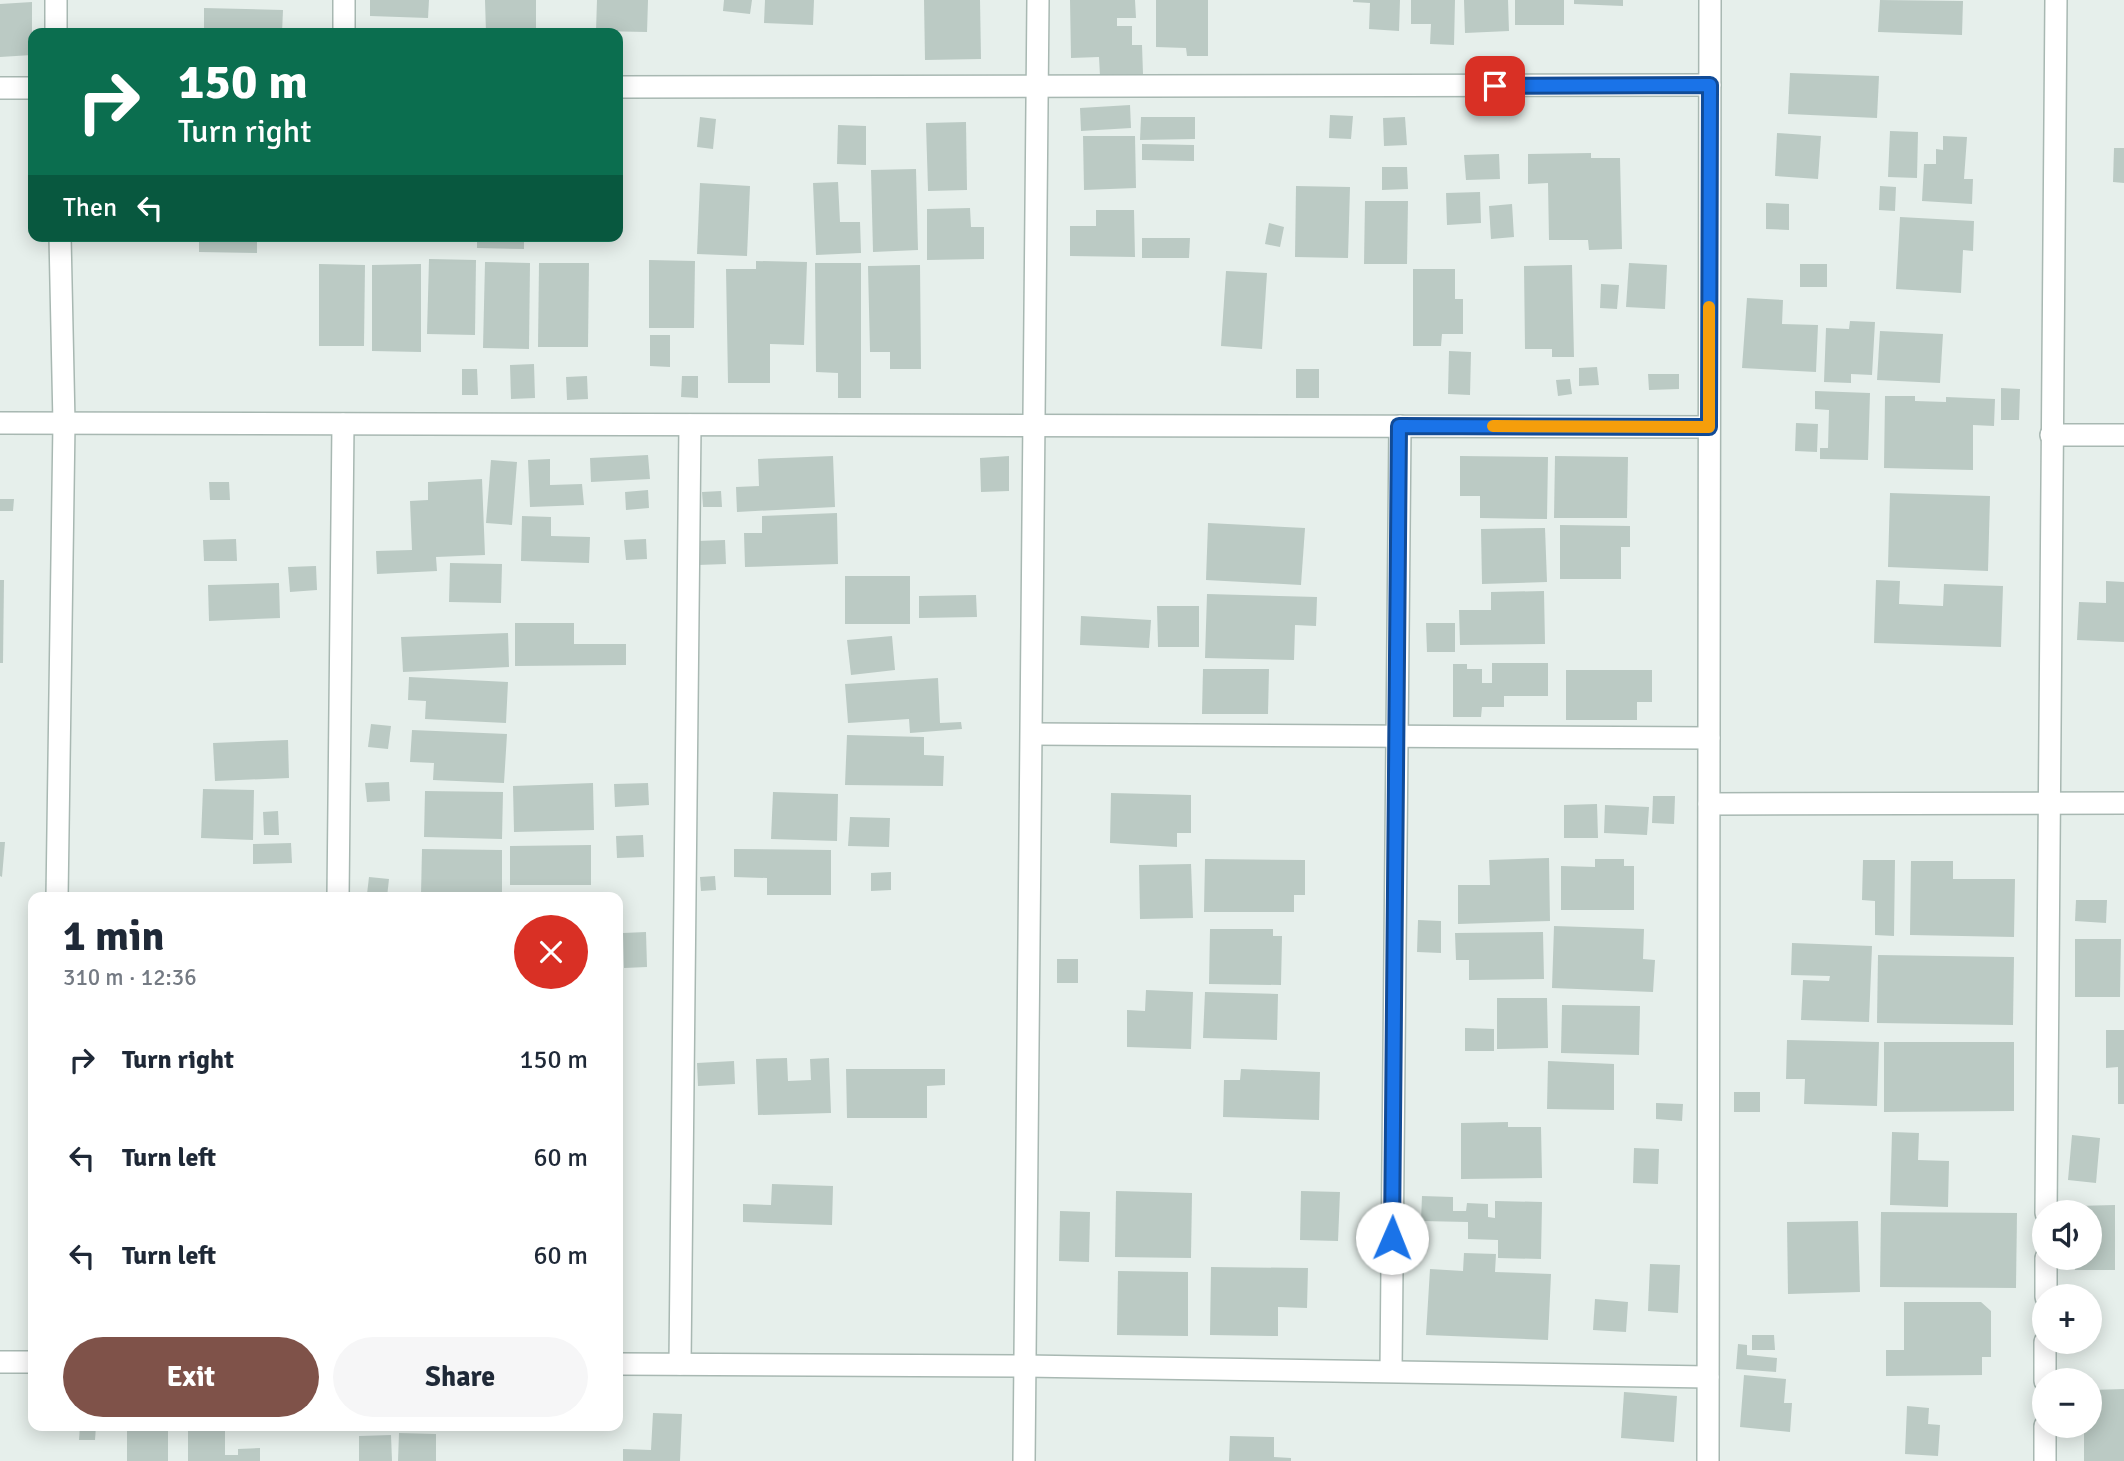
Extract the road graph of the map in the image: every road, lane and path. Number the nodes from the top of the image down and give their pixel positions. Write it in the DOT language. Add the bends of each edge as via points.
graph roads {
  1 [pos="56,0"];
  2 [pos="344,0"];
  3 [pos="1038,0"];
  4 [pos="1710,0"];
  5 [pos="2056,0"];
  6 [pos="56,28"];
  7 [pos="344,28"];
  8 [pos="1710,85"];
  9 [pos="1038,86"];
  10 [pos="623,87"];
  11 [pos="0,88"];
  12 [pos="28,88"];
  13 [pos="60,242"];
  14 [pos="0,423"];
  15 [pos="64,423"];
  16 [pos="342,424"];
  17 [pos="690,425"];
  18 [pos="1034,425"];
  19 [pos="1399,426"];
  20 [pos="1709,427"];
  21 [pos="2051,435"];
  22 [pos="2124,435"];
  23 [pos="1031,734"];
  24 [pos="1397,736"];
  25 [pos="1709,738"];
  26 [pos="2048,803"];
  27 [pos="2124,803"];
  28 [pos="1709,804"];
  29 [pos="57,892"];
  30 [pos="338,892"];
  31 [pos="2046,1200"];
  32 [pos="0,1362"];
  33 [pos="28,1362"];
  34 [pos="623,1364"];
  35 [pos="680,1364"];
  36 [pos="1025,1366"];
  37 [pos="1391,1371"];
  38 [pos="1708,1377"];
  39 [pos="2045,1438"];
  40 [pos="1024,1461"];
  41 [pos="1708,1461"];
  42 [pos="2045,1461"];
  1 -- 6 [label="street"];
  2 -- 7 [label="street"];
  3 -- 9 [label="street"];
  4 -- 8 [label="street"];
  5 -- 21 [label="street"];
  8 -- 9 [label="street"];
  8 -- 20 [label="street"];
  9 -- 10 [label="street"];
  9 -- 18 [label="street"];
  11 -- 12 [label="street"];
  13 -- 15 [label="street"];
  14 -- 15 [label="street"];
  15 -- 16 [label="street"];
  15 -- 29 [label="street"];
  16 -- 17 [label="street"];
  16 -- 30 [label="street"];
  17 -- 18 [label="street"];
  17 -- 35 [label="street"];
  18 -- 19 [label="street"];
  18 -- 23 [label="street"];
  19 -- 20 [label="street"];
  19 -- 24 [label="street"];
  20 -- 25 [label="street"];
  21 -- 22 [label="street"];
  21 -- 26 [label="street"];
  23 -- 24 [label="street"];
  23 -- 36 [label="street"];
  24 -- 25 [label="street"];
  24 -- 37 [label="street"];
  25 -- 28 [label="street"];
  26 -- 27 [label="street"];
  26 -- 28 [label="street"];
  26 -- 31 [label="street"];
  28 -- 38 [label="street"];
  32 -- 33 [label="street"];
  34 -- 35 [label="street"];
  35 -- 36 [label="street"];
  36 -- 37 [label="street"];
  36 -- 40 [label="street"];
  37 -- 38 [label="street"];
  38 -- 41 [label="street"];
  39 -- 42 [label="street"];
}
